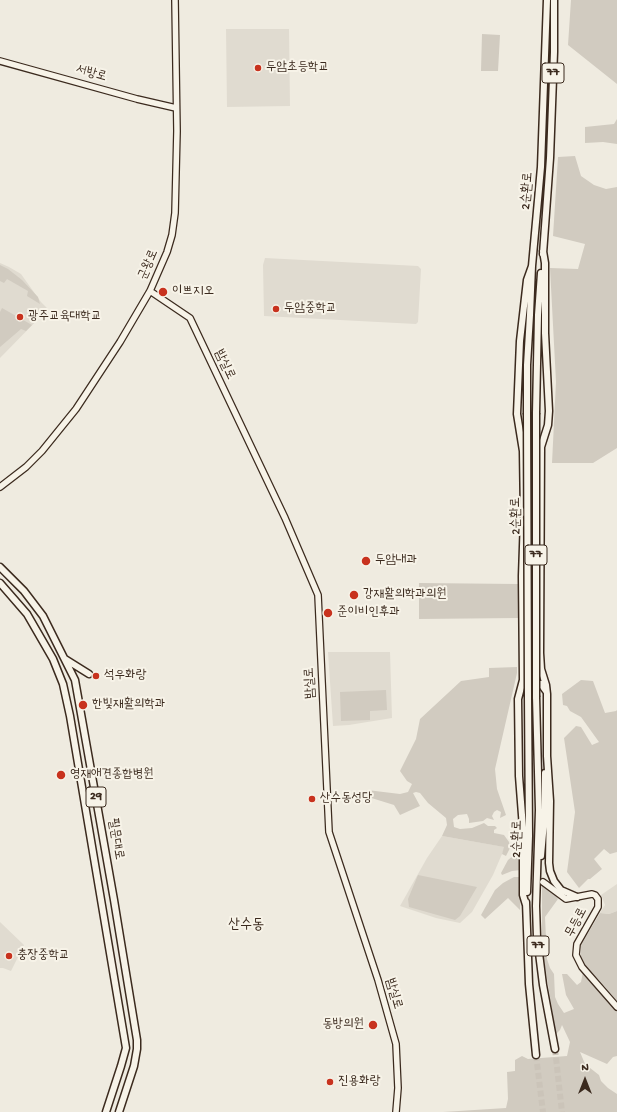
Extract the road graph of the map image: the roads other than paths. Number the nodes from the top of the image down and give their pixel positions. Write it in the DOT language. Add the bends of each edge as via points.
graph roads {
  1 [pos="175,0"];
  2 [pos="546,0"];
  3 [pos="554,0"];
  4 [pos="0,61"];
  5 [pos="176,108"];
  6 [pos="543,251"];
  7 [pos="532,266"];
  8 [pos="150,291"];
  9 [pos="545,434"];
  10 [pos="521,438"];
  11 [pos="523,448"];
  12 [pos="0,486"];
  13 [pos="524,516"];
  14 [pos="532,536"];
  15 [pos="532,547"];
  16 [pos="522,566"];
  17 [pos="0,567"];
  18 [pos="0,583"];
  19 [pos="533,618"];
  20 [pos="540,643"];
  21 [pos="65,659"];
  22 [pos="89,674"];
  23 [pos="544,678"];
  24 [pos="522,685"];
  25 [pos="547,694"];
  26 [pos="547,756"];
  27 [pos="543,882"];
  28 [pos="537,886"];
  29 [pos="577,897"];
  30 [pos="526,905"];
  31 [pos="617,1007"];
  32 [pos="555,1049"];
  33 [pos="536,1055"];
  34 [pos="106,1112"];
  35 [pos="119,1112"];
  36 [pos="396,1112"];
  1 -- 5 [label="main road, 군왕로"];
  2 -- 7 [label="main road, 2순환로 / 77" via="542,145"];
  3 -- 6 [label="main road, 2순환로 / 77" via="550,146"];
  4 -- 5 [label="main road, 서방로"];
  5 -- 8 [label="main road, 군왕로" via="174,223 167,252"];
  6 -- 9 [label="main road" via="546,263 545,326 549,411"];
  6 -- 28 [label="main road, 2순환로 / 77, bridge" via="538,315 536,413 536,697 539,810"];
  7 -- 10 [label="main road" via="526,280 520,341 517,414"];
  7 -- 30 [label="main road, 2순환로 / 77, bridge" via="527,365 529,829"];
  8 -- 12 [label="main road, 군왕로" via="76,410 26,467"];
  8 -- 36 [label="main road, 밤실로" via="190,318 318,595 330,832 396,1044"];
  9 -- 10 [label="main road" via="540,438"];
  9 -- 20 [label="main road" via="541,447"];
  10 -- 11 [label="main road"];
  11 -- 13 [label="main road"];
  11 -- 14 [label="main road" via="530,475"];
  13 -- 14 [label="main road"];
  13 -- 16 [label="main road"];
  14 -- 15 [label="main road"];
  15 -- 16 [label="main road"];
  15 -- 19 [label="main road"];
  16 -- 24 [label="main road"];
  17 -- 21 [label="main road, 필문대로 / 29" via="36,607"];
  18 -- 34 [label="main road, 필문대로 / 29" via="33,624 53,659 63,684 126,1048"];
  19 -- 20 [label="main road"];
  19 -- 23 [label="main road" via="536,661"];
  20 -- 23 [label="main road"];
  21 -- 22 [label="main road"];
  21 -- 35 [label="main road, 필문대로 / 29" via="75,680 137,1040 134,1066"];
  23 -- 25 [label="main road"];
  24 -- 25 [label="main road" via="541,684"];
  24 -- 30 [label="main road" via="518,699 519,776 523,828 523,896"];
  25 -- 26 [label="main road"];
  26 -- 28 [label="main road" via="541,866"];
  26 -- 29 [label="main road" via="550,871 560,890"];
  27 -- 29 [label="main road, 무등로" via="563,898"];
  28 -- 32 [label="main road, 2순환로 / 77" via="537,937"];
  29 -- 31 [label="main road, 무등로" via="590,894 595,895 599,901 577,944 578,959"];
  30 -- 33 [label="main road, 2순환로 / 77" via="529,984"];
}
